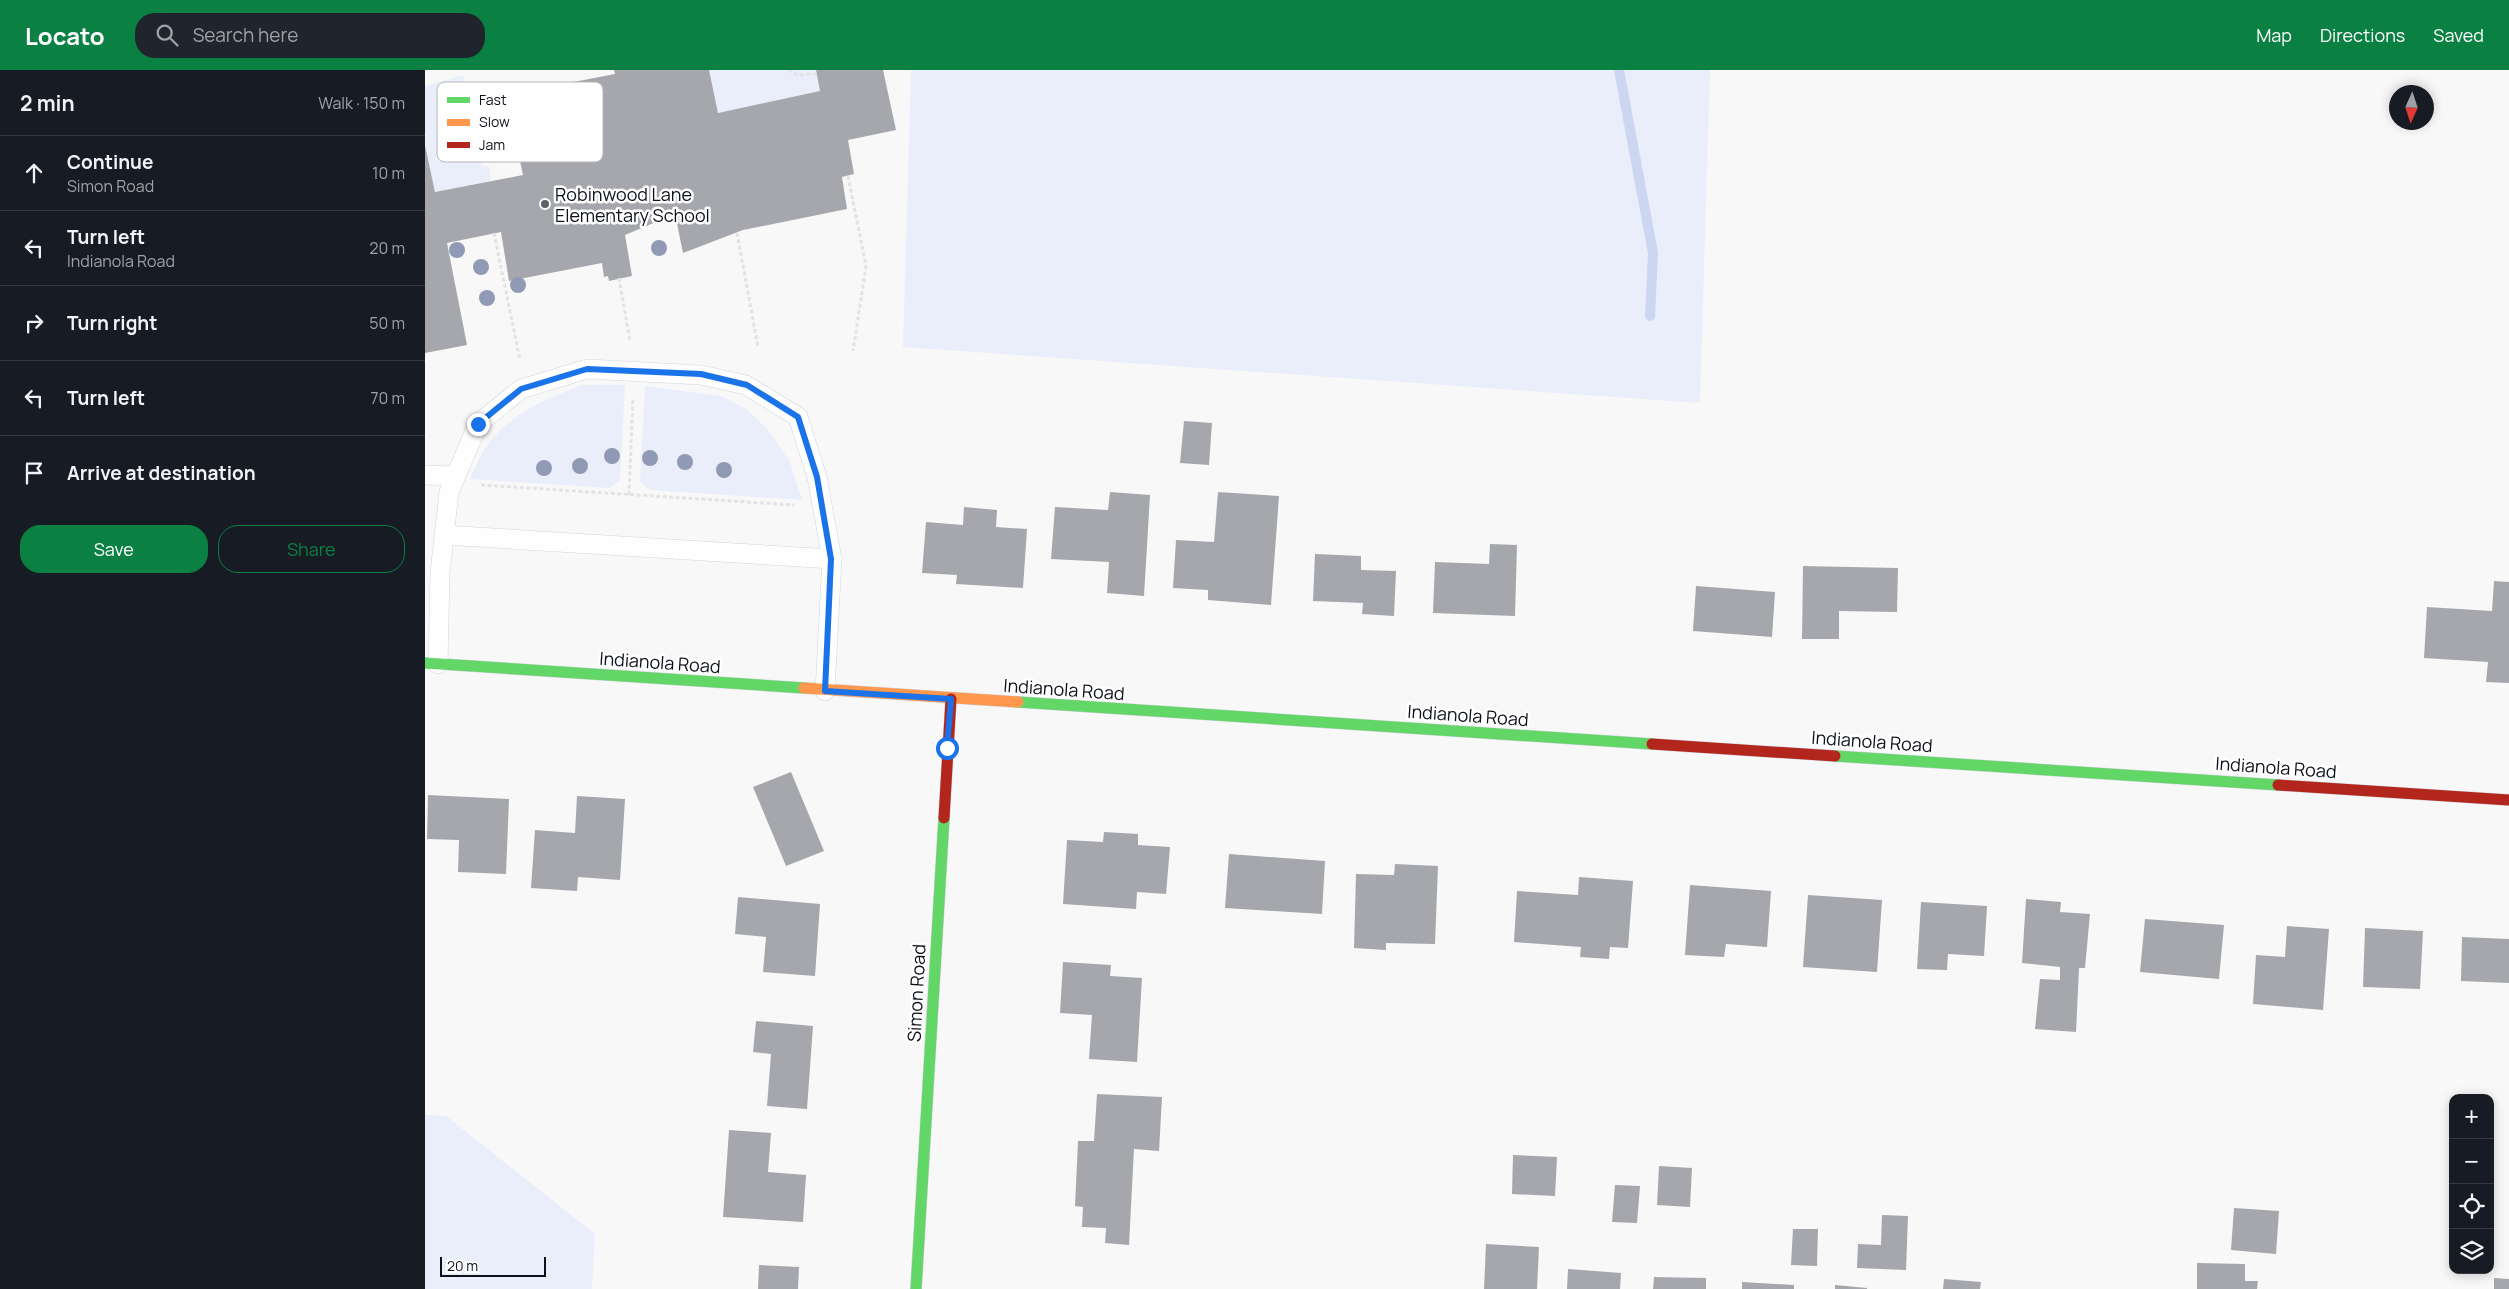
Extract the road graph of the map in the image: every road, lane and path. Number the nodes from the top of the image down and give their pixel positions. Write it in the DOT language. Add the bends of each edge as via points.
graph roads {
  1 [pos="788,70"];
  2 [pos="817,74"];
  3 [pos="848,176"];
  4 [pos="495,233"];
  5 [pos="737,233"];
  6 [pos="619,278"];
  7 [pos="630,341"];
  8 [pos="758,347"];
  9 [pos="853,351"];
  10 [pos="520,360"];
  11 [pos="633,396"];
  12 [pos="425,475"];
  13 [pos="454,480"];
  14 [pos="629,495"];
  15 [pos="822,506"];
  16 [pos="444,535"];
  17 [pos="831,559"];
  18 [pos="433,572"];
  19 [pos="432,664"];
  20 [pos="825,691"];
  21 [pos="951,699"];
  22 [pos="2509,800"];
  23 [pos="916,1289"];
  1 -- 2 [label="path" via="797,75"];
  3 -- 9 [label="path" via="866,266"];
  4 -- 10 [label="path"];
  5 -- 8 [label="path"];
  6 -- 7 [label="path"];
  11 -- 14 [label="path"];
  12 -- 13 [label="lane"];
  13 -- 14 [label="path"];
  13 -- 15 [label="lane" via="478,424 521,389 587,369 701,374 747,385 798,417 817,477"];
  13 -- 16 [label="lane" via="449,492"];
  14 -- 15 [label="path"];
  15 -- 17 [label="lane"];
  16 -- 17 [label="lane"];
  16 -- 18 [label="lane"];
  17 -- 20 [label="lane"];
  18 -- 19 [label="lane"];
  19 -- 20 [label="street, Indianola Road"];
  20 -- 21 [label="street, Indianola Road"];
  21 -- 22 [label="street, Indianola Road"];
  21 -- 23 [label="street, Simon Road"];
}
